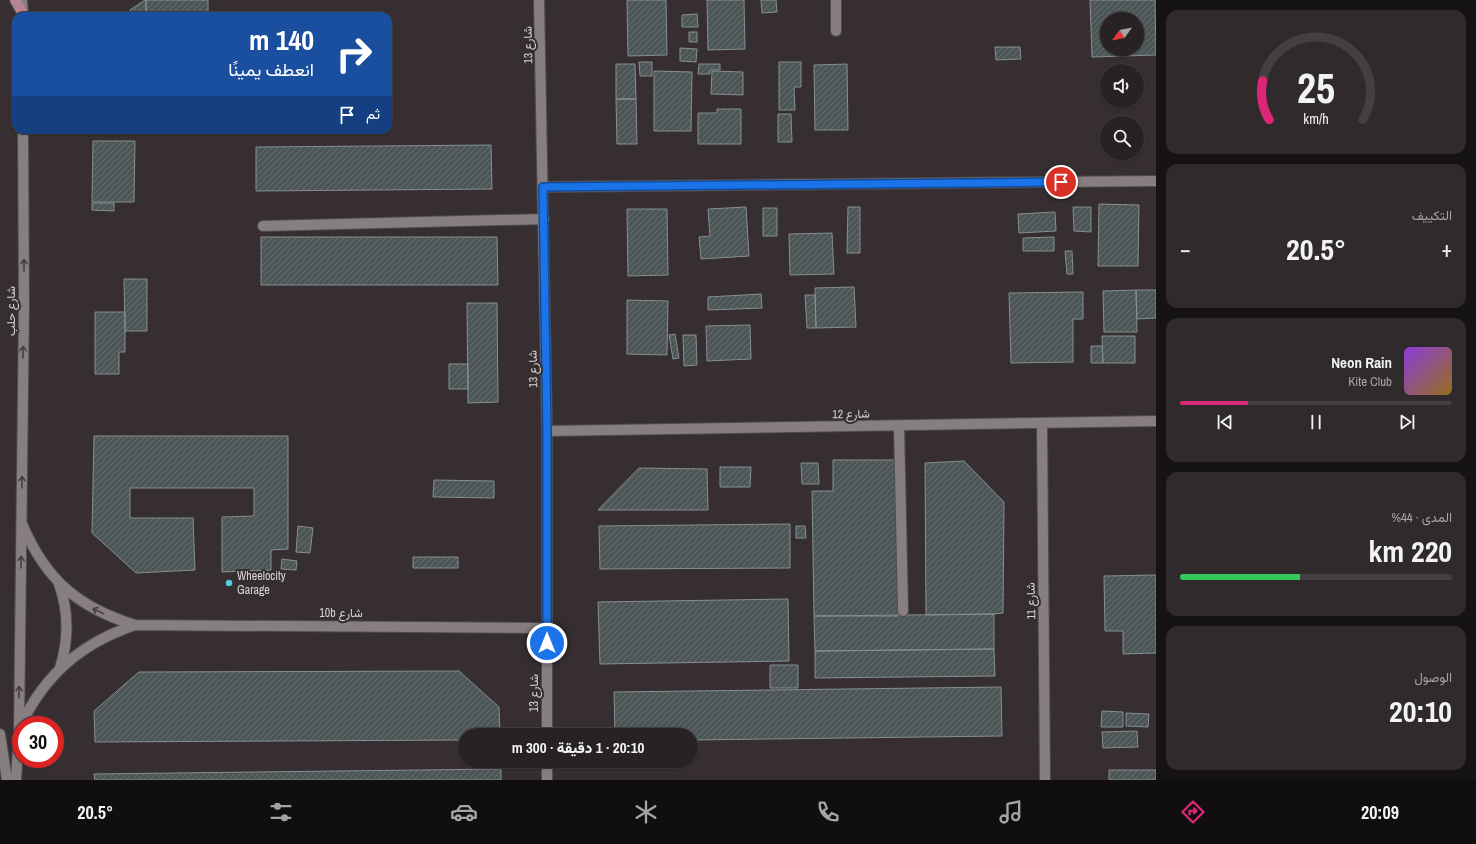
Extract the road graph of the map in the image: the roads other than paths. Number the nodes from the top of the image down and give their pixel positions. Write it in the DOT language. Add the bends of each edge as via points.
graph roads {
  1 [pos="15,0"];
  2 [pos="22,0"];
  3 [pos="836,0"];
  4 [pos="540,1"];
  5 [pos="21,12"];
  6 [pos="23,12"];
  7 [pos="836,31"];
  8 [pos="23,134"];
  9 [pos="1156,181"];
  10 [pos="543,187"];
  11 [pos="544,219"];
  12 [pos="264,226"];
  13 [pos="1156,421"];
  14 [pos="1042,422"];
  15 [pos="898,426"];
  16 [pos="547,431"];
  17 [pos="21,521"];
  18 [pos="58,582"];
  19 [pos="903,611"];
  20 [pos="135,625"];
  21 [pos="547,628"];
  22 [pos="60,668"];
  23 [pos="20,716"];
  24 [pos="25,716"];
  25 [pos="547,728"];
  26 [pos="0,734"];
  27 [pos="17,768"];
  28 [pos="547,768"];
  29 [pos="7,780"];
  30 [pos="16,780"];
  31 [pos="547,780"];
  32 [pos="1046,780"];
  1 -- 5 [label="main road"];
  2 -- 6 [label="street"];
  3 -- 7 [label="street"];
  4 -- 10 [label="street, شارع 13"];
  17 -- 8 [label="street, شارع حلب, one-way"];
  9 -- 10 [label="street"];
  10 -- 11 [label="street, شارع 13"];
  11 -- 12 [label="street"];
  11 -- 16 [label="street, شارع 13"];
  13 -- 14 [label="street, شارع 12"];
  14 -- 15 [label="street, شارع 12"];
  14 -- 32 [label="street, شارع 11"];
  15 -- 16 [label="street, شارع 12"];
  15 -- 19 [label="street"];
  16 -- 21 [label="street, شارع 13"];
  17 -- 18 [label="street, 10b شارع" via="43,564"];
  23 -- 17 [label="street, شارع حلب, one-way"];
  20 -- 18 [label="street, 10b شارع, one-way" via="113,619 93,609"];
  18 -- 22 [label="street" via="65,603 68,625 65,654"];
  20 -- 21 [label="street, 10b شارع"];
  20 -- 22 [label="street, 10b شارع" via="95,642"];
  21 -- 25 [label="street, شارع 13"];
  22 -- 24 [label="street, 10b شارع" via="43,687"];
  26 -- 29 [label="street"];
  27 -- 30 [label="street, شارع حلب"];
  28 -- 31 [label="street"];
}
